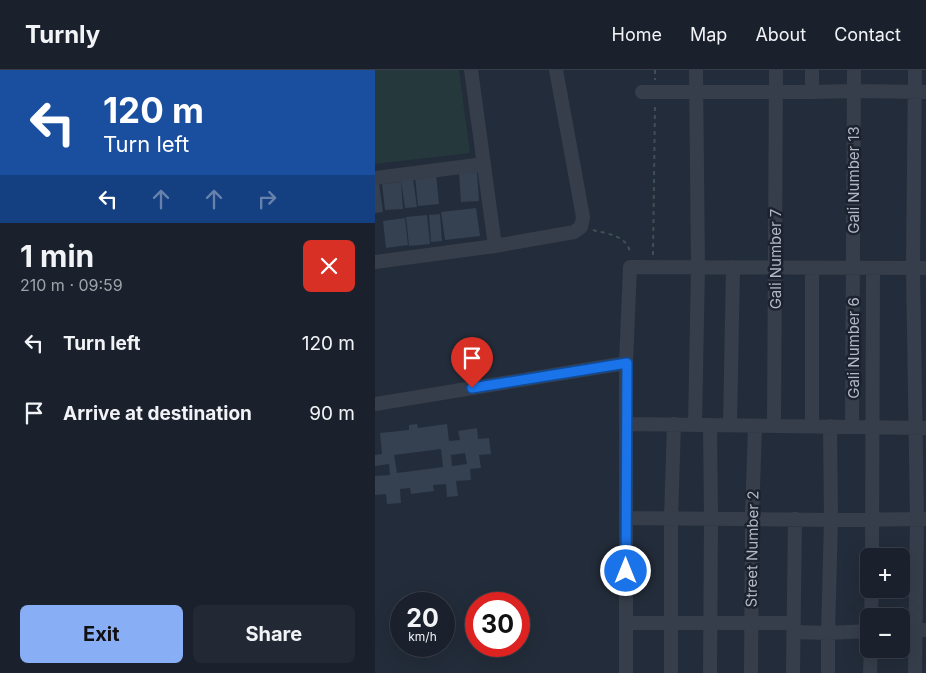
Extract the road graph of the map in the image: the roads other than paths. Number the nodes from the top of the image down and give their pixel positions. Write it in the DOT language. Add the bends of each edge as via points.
graph roads {
  1 [pos="471,70"];
  2 [pos="556,70"];
  3 [pos="697,70"];
  4 [pos="776,70"];
  5 [pos="812,70"];
  6 [pos="854,70"];
  7 [pos="915,70"];
  8 [pos="853,91"];
  9 [pos="649,92"];
  10 [pos="696,92"];
  11 [pos="775,92"];
  12 [pos="812,92"];
  13 [pos="921,92"];
  14 [pos="484,164"];
  15 [pos="375,178"];
  16 [pos="495,246"];
  17 [pos="375,262"];
  18 [pos="698,267"];
  19 [pos="733,267"];
  20 [pos="775,267"];
  21 [pos="812,268"];
  22 [pos="919,268"];
  23 [pos="853,269"];
  24 [pos="873,269"];
  25 [pos="627,363"];
  26 [pos="375,404"];
  27 [pos="626,424"];
  28 [pos="674,424"];
  29 [pos="695,425"];
  30 [pos="710,425"];
  31 [pos="730,425"];
  32 [pos="755,426"];
  33 [pos="775,426"];
  34 [pos="812,426"];
  35 [pos="830,426"];
  36 [pos="852,427"];
  37 [pos="872,427"];
  38 [pos="920,428"];
  39 [pos="626,518"];
  40 [pos="711,518"];
  41 [pos="752,518"];
  42 [pos="671,519"];
  43 [pos="795,519"];
  44 [pos="872,519"];
  45 [pos="921,519"];
  46 [pos="831,520"];
  47 [pos="872,548"];
  48 [pos="626,623"];
  49 [pos="671,623"];
  50 [pos="711,623"];
  51 [pos="751,623"];
  52 [pos="794,628"];
  53 [pos="921,630"];
  54 [pos="860,631"];
  55 [pos="829,633"];
  56 [pos="871,658"];
  57 [pos="626,673"];
  58 [pos="671,673"];
  59 [pos="710,673"];
  60 [pos="751,673"];
  61 [pos="793,673"];
  62 [pos="828,673"];
  63 [pos="871,673"];
  64 [pos="915,673"];
  1 -- 14 [label="street"];
  2 -- 16 [label="street" via="583,216 581,226 574,232"];
  3 -- 10 [label="street"];
  4 -- 11 [label="street, Gali Number 7"];
  5 -- 12 [label="street"];
  6 -- 8 [label="street, Gali Number 13"];
  7 -- 13 [label="street"];
  8 -- 12 [label="street"];
  8 -- 13 [label="street"];
  8 -- 23 [label="street, Gali Number 13"];
  9 -- 10 [label="street"];
  10 -- 11 [label="street"];
  10 -- 18 [label="street"];
  11 -- 12 [label="street"];
  11 -- 20 [label="street, Gali Number 7"];
  13 -- 22 [label="street"];
  14 -- 15 [label="street"];
  14 -- 16 [label="street"];
  16 -- 17 [label="street"];
  18 -- 19 [label="street"];
  18 -- 25 [label="street" via="630,267"];
  18 -- 29 [label="street"];
  19 -- 20 [label="street"];
  19 -- 31 [label="street"];
  20 -- 21 [label="street"];
  20 -- 33 [label="street, Gali Number 7"];
  21 -- 23 [label="street"];
  21 -- 34 [label="street"];
  22 -- 24 [label="street"];
  22 -- 38 [label="street"];
  23 -- 24 [label="street"];
  23 -- 36 [label="street, Gali Number 6"];
  24 -- 37 [label="street"];
  25 -- 26 [label="street"];
  25 -- 27 [label="street"];
  27 -- 28 [label="street"];
  27 -- 39 [label="street"];
  28 -- 29 [label="street"];
  28 -- 42 [label="street"];
  29 -- 30 [label="street"];
  30 -- 31 [label="street"];
  30 -- 40 [label="street"];
  31 -- 32 [label="street"];
  32 -- 33 [label="street"];
  32 -- 41 [label="street, Street Number 2"];
  33 -- 34 [label="street"];
  34 -- 35 [label="street"];
  35 -- 36 [label="street"];
  35 -- 46 [label="street"];
  36 -- 37 [label="street"];
  37 -- 38 [label="street"];
  37 -- 44 [label="street"];
  38 -- 45 [label="street"];
  39 -- 42 [label="street"];
  39 -- 48 [label="street"];
  40 -- 41 [label="street"];
  40 -- 42 [label="street"];
  40 -- 50 [label="street"];
  41 -- 43 [label="street"];
  41 -- 51 [label="street, Street Number 2"];
  42 -- 49 [label="street"];
  43 -- 46 [label="street"];
  43 -- 52 [label="street"];
  44 -- 45 [label="street"];
  44 -- 46 [label="street"];
  44 -- 47 [label="street"];
  45 -- 53 [label="street"];
  46 -- 55 [label="street"];
  48 -- 49 [label="street"];
  48 -- 57 [label="street"];
  49 -- 50 [label="street"];
  49 -- 58 [label="street"];
  50 -- 51 [label="street"];
  50 -- 59 [label="street"];
  51 -- 52 [label="street"];
  51 -- 60 [label="street, Street Number 2"];
  52 -- 55 [label="street"];
  52 -- 61 [label="street"];
  53 -- 64 [label="street"];
  54 -- 55 [label="street"];
  55 -- 62 [label="street"];
  56 -- 63 [label="street"];
}
